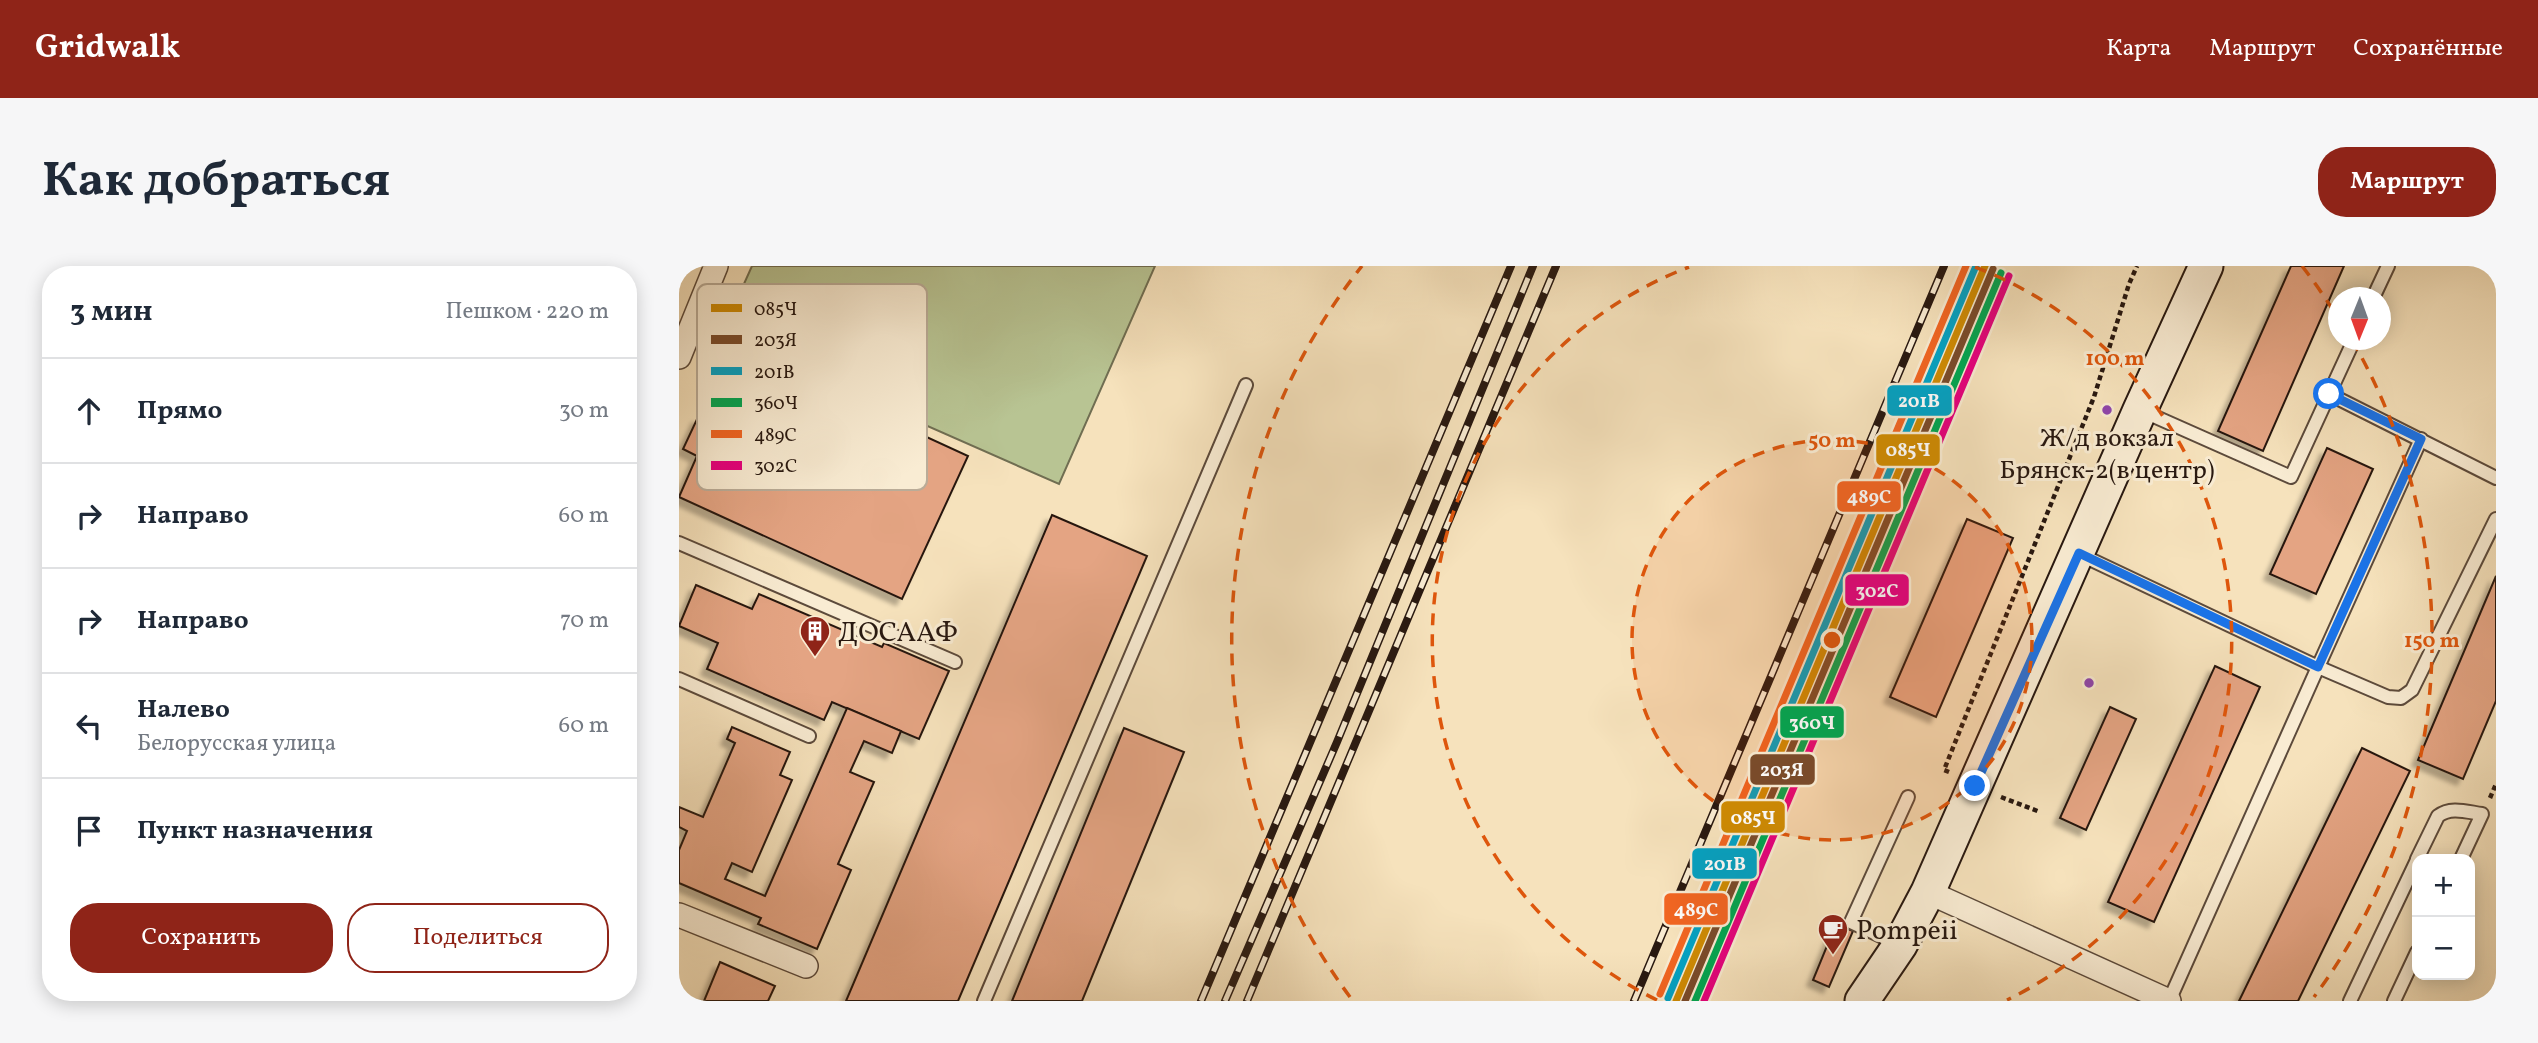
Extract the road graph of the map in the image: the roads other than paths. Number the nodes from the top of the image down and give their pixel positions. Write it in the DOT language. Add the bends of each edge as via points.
graph roads {
  1 [pos="716,266"];
  2 [pos="2206,266"];
  3 [pos="2388,266"];
  4 [pos="709,284"];
  5 [pos="2378,287"];
  6 [pos="697,313"];
  7 [pos="2349,350"];
  8 [pos="679,357"];
  9 [pos="1246,385"];
  10 [pos="2329,394"];
  11 [pos="2140,410"];
  12 [pos="2421,439"];
  13 [pos="2496,478"];
  14 [pos="2496,519"];
  15 [pos="679,543"];
  16 [pos="2079,553"];
  17 [pos="954,662"];
  18 [pos="2318,667"];
  19 [pos="679,679"];
  20 [pos="809,736"];
  21 [pos="1908,797"];
  22 [pos="2420,854"];
  23 [pos="2464,854"];
  24 [pos="2412,871"];
  25 [pos="1928,892"];
  26 [pos="679,915"];
  27 [pos="1900,945"];
  28 [pos="2412,963"];
  29 [pos="806,966"];
  30 [pos="984,1001"];
  31 [pos="1862,1001"];
  32 [pos="2169,1001"];
  33 [pos="2350,1001"];
  34 [pos="2394,1001"];
  1 -- 4 [label="street"];
  2 -- 11 [label="main road"];
  3 -- 5 [label="lane"];
  6 -- 8 [label="street"];
  7 -- 10 [label="lane"];
  9 -- 30 [label="lane"];
  10 -- 11 [label="lane" via="2291,477"];
  10 -- 12 [label="lane"];
  11 -- 16 [label="main road"];
  12 -- 13 [label="lane"];
  12 -- 18 [label="lane"];
  14 -- 18 [label="lane" via="2412,690 2401,698 2388,697"];
  15 -- 17 [label="lane"];
  16 -- 18 [label="lane"];
  16 -- 25 [label="main road"];
  18 -- 32 [label="lane"];
  19 -- 20 [label="lane"];
  21 -- 27 [label="lane" via="1851,922"];
  22 -- 23 [label="lane" via="2438,816 2453,810 2482,814"];
  24 -- 33 [label="lane"];
  25 -- 27 [label="main road"];
  25 -- 32 [label="street"];
  26 -- 29 [label="street"];
  27 -- 31 [label="main road"];
  28 -- 34 [label="lane"];
}
